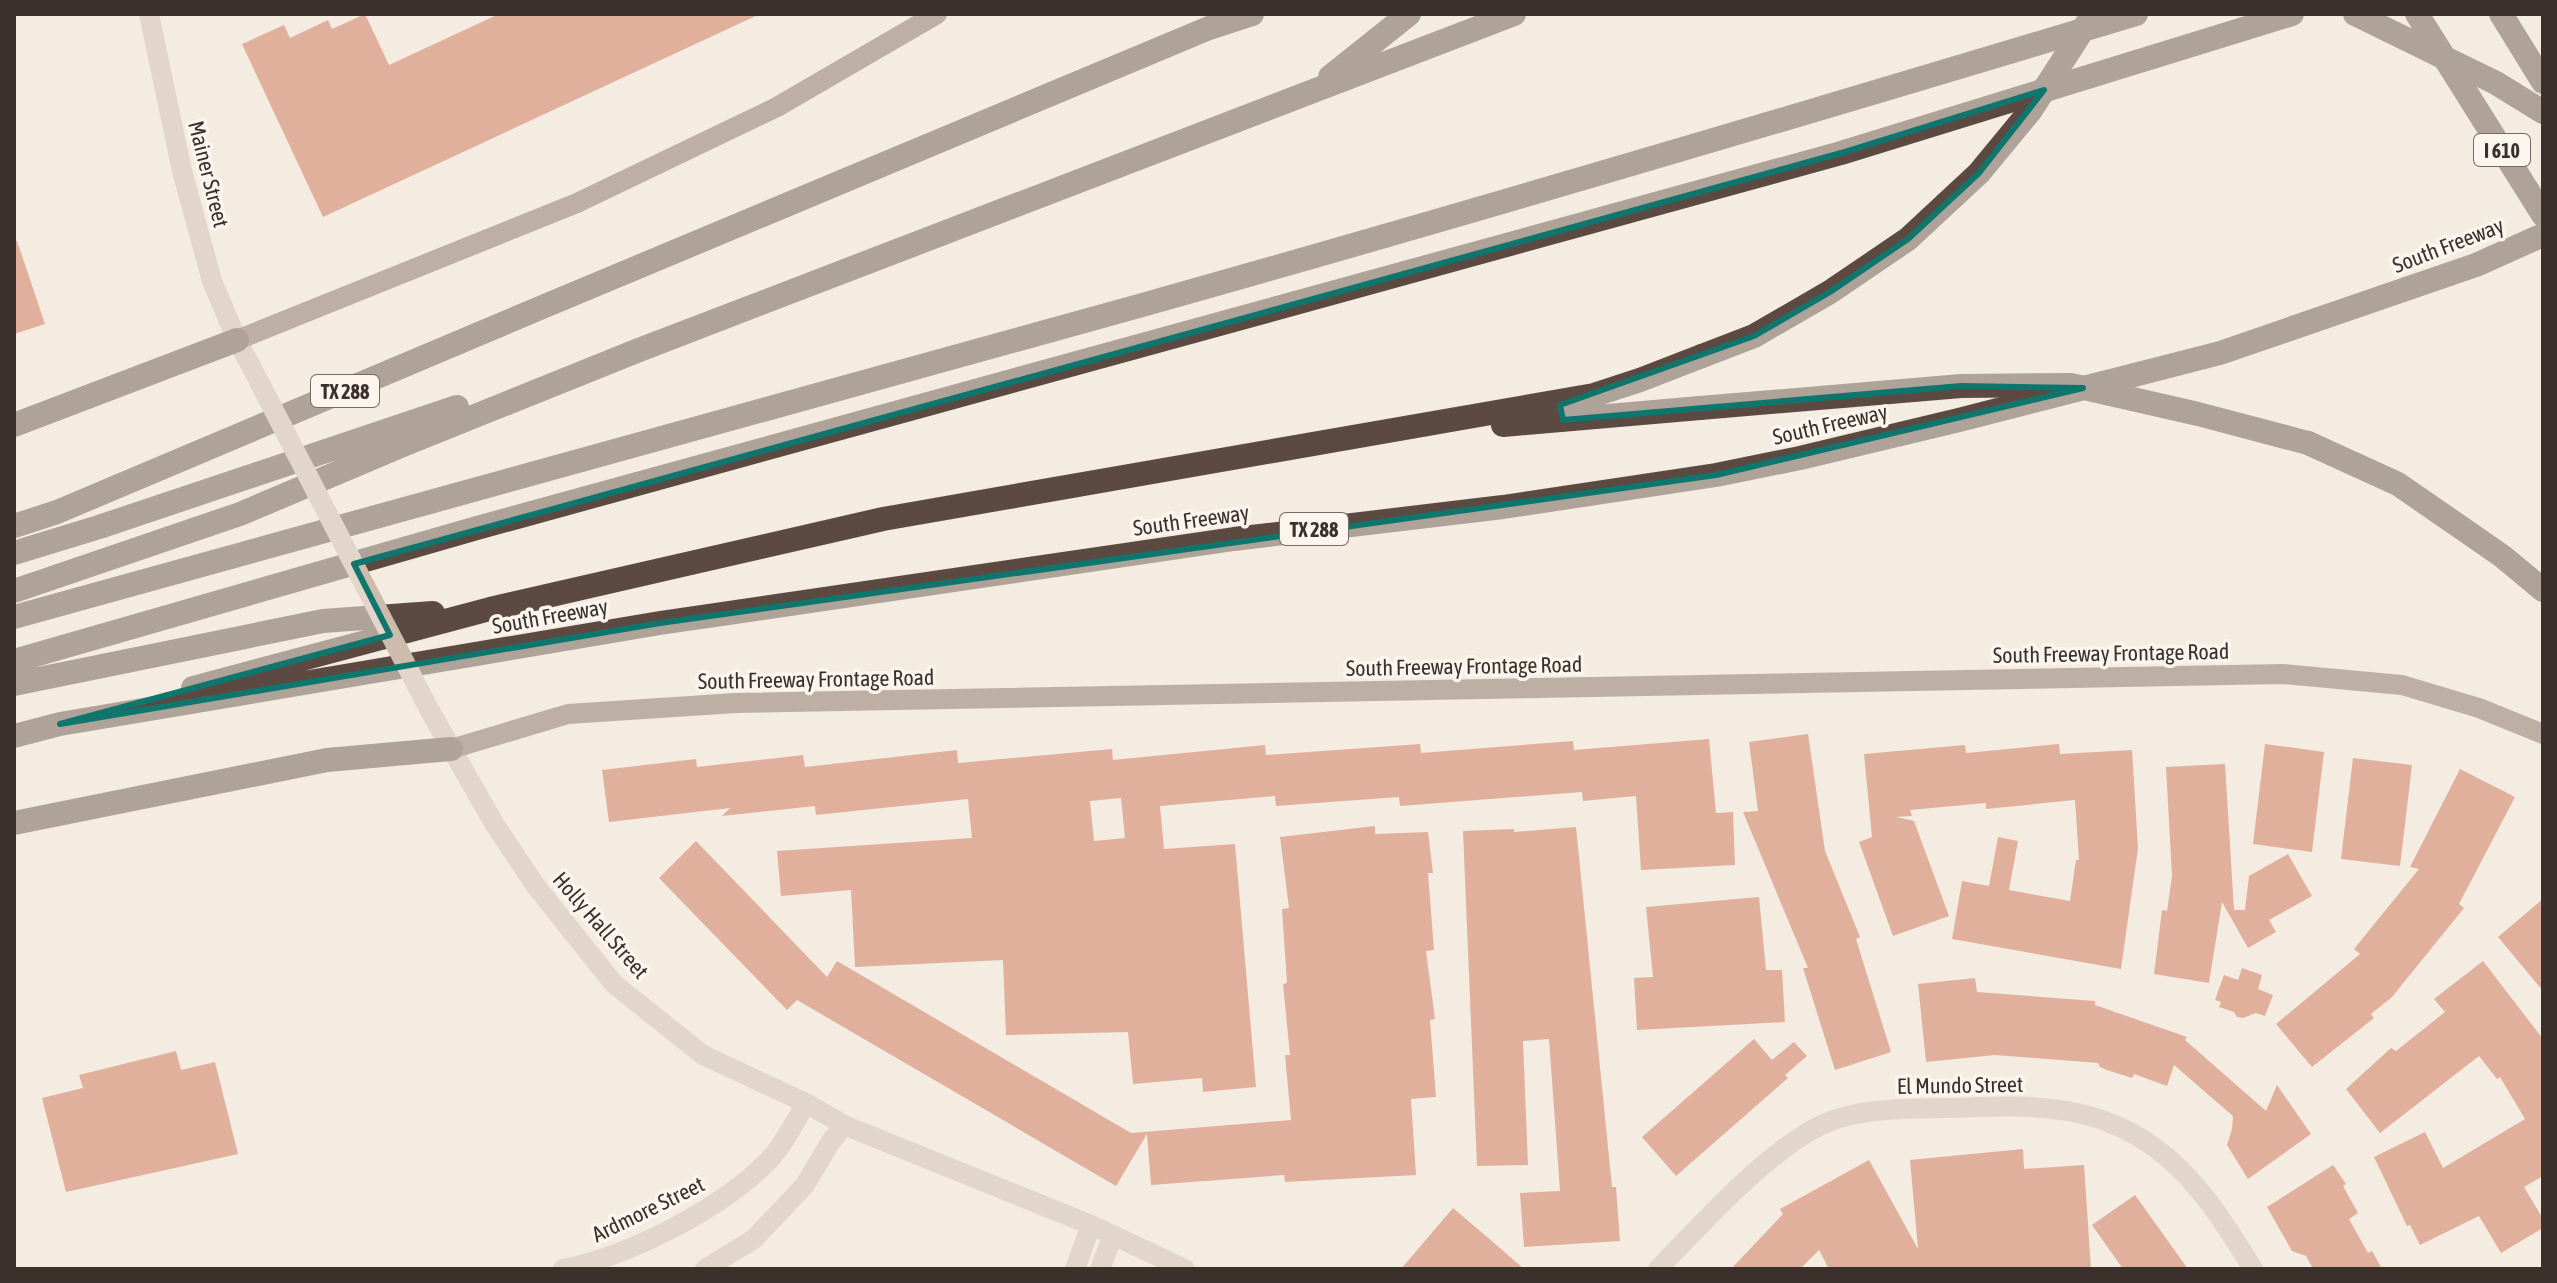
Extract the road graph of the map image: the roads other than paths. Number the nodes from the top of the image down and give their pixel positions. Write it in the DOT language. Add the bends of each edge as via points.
graph roads {
  1 [pos="149,14"];
  2 [pos="937,14"];
  3 [pos="1252,14"];
  4 [pos="1514,14"];
  5 [pos="2093,14"];
  6 [pos="2136,14"];
  7 [pos="2292,14"];
  8 [pos="2355,14"];
  9 [pos="2417,14"];
  10 [pos="2501,14"];
  11 [pos="1401,20"];
  12 [pos="2543,82"];
  13 [pos="1316,89"];
  14 [pos="2543,112"];
  15 [pos="2543,215"];
  16 [pos="2543,235"];
  17 [pos="237,340"];
  18 [pos="639,350"];
  19 [pos="14,425"];
  20 [pos="1353,438"];
  21 [pos="14,526"];
  22 [pos="14,553"];
  23 [pos="2543,590"];
  24 [pos="14,591"];
  25 [pos="490,609"];
  26 [pos="14,617"];
  27 [pos="14,661"];
  28 [pos="14,684"];
  29 [pos="60,724"];
  30 [pos="2543,734"];
  31 [pos="14,736"];
  32 [pos="451,749"];
  33 [pos="14,823"];
  34 [pos="806,1103"];
  35 [pos="844,1125"];
  36 [pos="1091,1225"];
  37 [pos="1113,1235"];
  38 [pos="597,1265"];
  39 [pos="563,1269"];
  40 [pos="705,1269"];
  41 [pos="1075,1269"];
  42 [pos="1100,1269"];
  43 [pos="1185,1269"];
  44 [pos="1658,1269"];
  45 [pos="2253,1269"];
  1 -- 17 [label="street, Mainer Street" via="206,260"];
  2 -- 17 [label="main road" via="777,107 577,203"];
  3 -- 21 [label="highway, TX 288" via="917,148"];
  4 -- 13 [label="highway"];
  5 -- 20 [label="highway, bridge" via="2031,110 1979,173 1908,239 1754,336 1594,395"];
  6 -- 26 [label="highway" via="1150,303"];
  7 -- 27 [label="highway" via="1841,153 477,528"];
  8 -- 14 [label="highway, bridge"];
  9 -- 15 [label="highway, I 610, bridge"];
  10 -- 12 [label="highway"];
  11 -- 13 [label="highway"];
  13 -- 18 [label="highway"];
  16 -- 29 [label="highway, South Freeway / TX 288" via="2476,265 2220,353 1716,475 660,623"];
  17 -- 19 [label="highway"];
  17 -- 32 [label="street, Holly Hall Street, bridge"];
  18 -- 22 [label="highway"];
  18 -- 24 [label="highway" via="240,514"];
  20 -- 23 [label="highway, bridge" via="1961,386 2071,385 2308,443 2398,484"];
  20 -- 25 [label="highway" via="883,519"];
  25 -- 28 [label="highway" via="323,621"];
  25 -- 29 [label="highway"];
  29 -- 31 [label="highway, South Freeway / TX 288"];
  30 -- 32 [label="main road, South Freeway Frontage Road" via="2402,685 2283,674 752,703 568,714"];
  32 -- 33 [label="highway" via="327,760"];
  32 -- 34 [label="street, Holly Hall Street" via="535,885 614,984 703,1055"];
  34 -- 35 [label="street, Holly Hall Street"];
  34 -- 38 [label="street, Ardmore Street" via="769,1159 723,1199"];
  35 -- 36 [label="street, Holly Hall Street"];
  35 -- 40 [label="street" via="805,1185 754,1239"];
  36 -- 37 [label="street, Holly Hall Street"];
  36 -- 41 [label="street"];
  37 -- 42 [label="street"];
  37 -- 43 [label="street, Holly Hall Street"];
  38 -- 39 [label="street, Ardmore Street"];
  44 -- 45 [label="street, El Mundo Street" via="1773,1157 1812,1130 1854,1113 1998,1106 2096,1117 2150,1142 2194,1182"];
}
